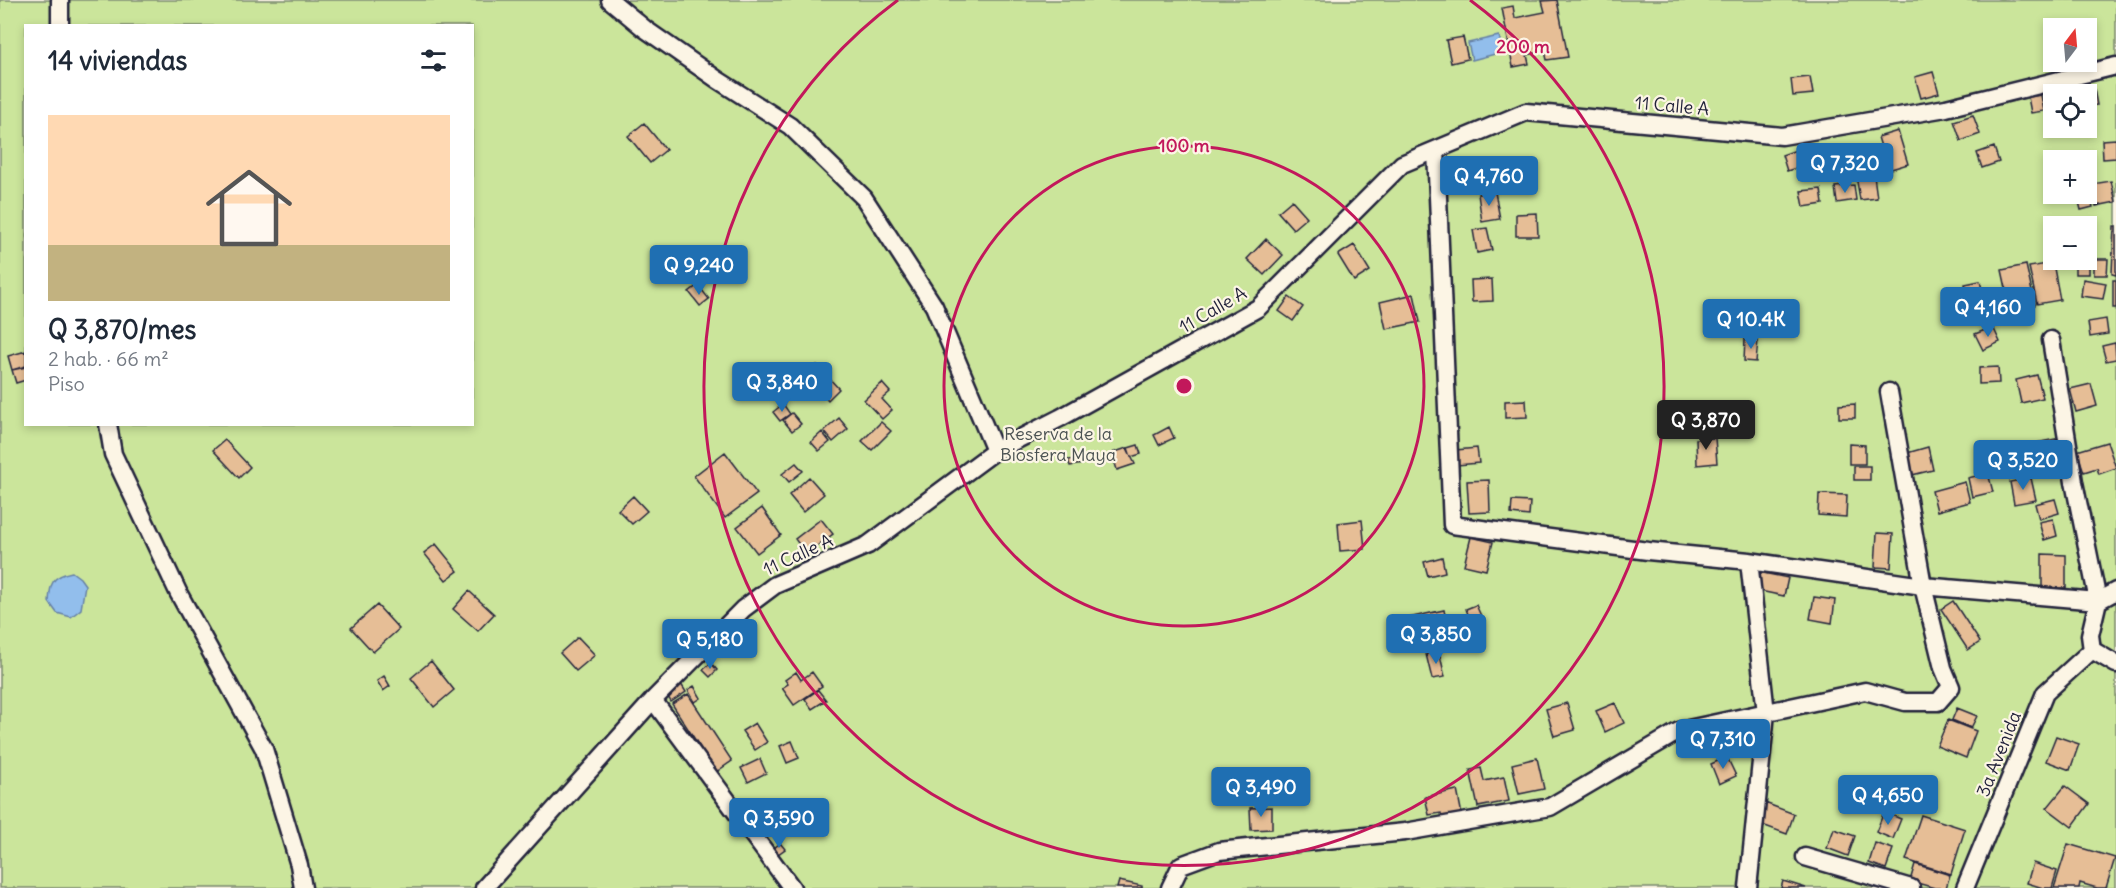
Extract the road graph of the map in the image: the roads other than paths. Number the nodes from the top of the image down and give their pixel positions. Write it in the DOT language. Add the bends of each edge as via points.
graph roads {
  1 [pos="60,0"];
  2 [pos="610,0"];
  3 [pos="60,24"];
  4 [pos="2116,66"];
  5 [pos="1436,150"];
  6 [pos="2051,340"];
  7 [pos="1889,392"];
  8 [pos="108,426"];
  9 [pos="995,451"];
  10 [pos="1749,561"];
  11 [pos="1923,586"];
  12 [pos="2116,591"];
  13 [pos="2098,601"];
  14 [pos="2092,650"];
  15 [pos="2116,664"];
  16 [pos="653,700"];
  17 [pos="1766,713"];
  18 [pos="1805,856"];
  19 [pos="303,888"];
  20 [pos="484,888"];
  21 [pos="792,888"];
  22 [pos="1170,888"];
  23 [pos="1748,888"];
  24 [pos="1911,888"];
  25 [pos="1965,888"];
  1 -- 3 [label="street"];
  2 -- 9 [label="street" via="645,29 790,126 864,198 934,306"];
  4 -- 5 [label="street, 11 Calle A" via="1946,108 1782,136 1526,112"];
  5 -- 9 [label="street, 11 Calle A" via="1402,164 1258,308"];
  5 -- 10 [label="street" via="1452,525"];
  6 -- 13 [label="street"];
  7 -- 11 [label="street"];
  8 -- 19 [label="street" via="113,454 179,594 264,749"];
  9 -- 16 [label="street, 11 Calle A" via="868,545 775,585 743,609"];
  10 -- 11 [label="street"];
  10 -- 17 [label="street"];
  11 -- 13 [label="street"];
  11 -- 17 [label="street" via="1951,687 1938,702 1905,702 1865,691"];
  12 -- 13 [label="street"];
  13 -- 14 [label="street" via="2090,635"];
  14 -- 15 [label="street"];
  14 -- 25 [label="street, 3a Avenida" via="2045,693"];
  16 -- 20 [label="street, 11 Calle A"];
  16 -- 21 [label="street"];
  17 -- 22 [label="street" via="1679,731 1550,807 1405,832 1219,851 1181,865"];
  17 -- 23 [label="street"];
  18 -- 24 [label="street"];
}
